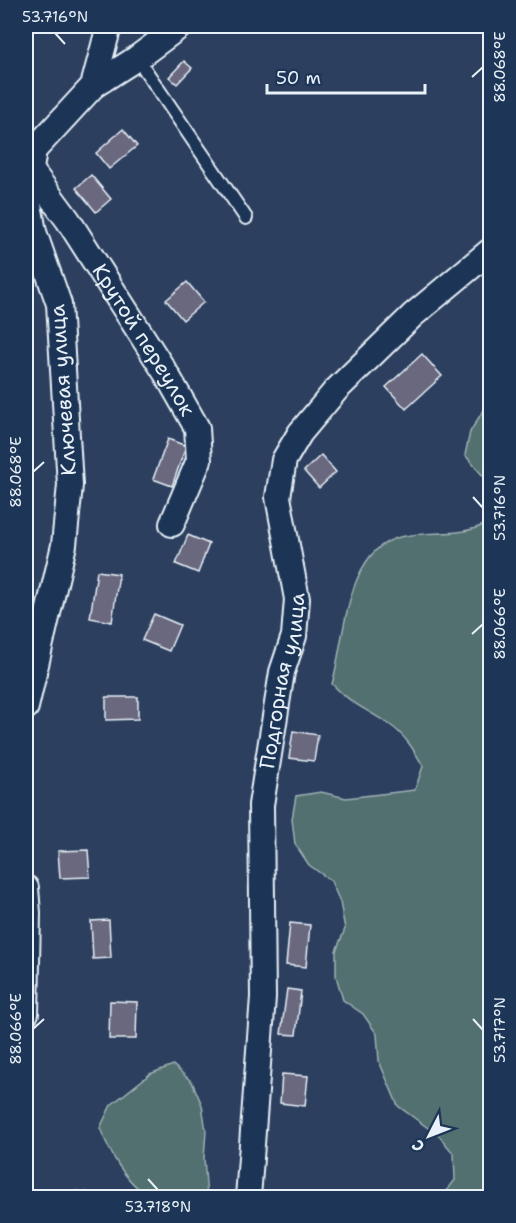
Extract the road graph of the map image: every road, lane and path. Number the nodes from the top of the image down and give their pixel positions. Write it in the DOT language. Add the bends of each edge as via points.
graph roads {
  1 [pos="109,26"];
  2 [pos="180,26"];
  3 [pos="137,58"];
  4 [pos="93,86"];
  5 [pos="30,156"];
  6 [pos="246,218"];
  7 [pos="490,251"];
  8 [pos="172,524"];
  9 [pos="26,707"];
  10 [pos="26,888"];
  11 [pos="26,1013"];
  12 [pos="248,1197"];
  1 -- 4 [label="street"];
  2 -- 3 [label="street"];
  3 -- 4 [label="street"];
  3 -- 6 [label="lane"];
  4 -- 5 [label="street"];
  5 -- 8 [label="street, Крутой переулок" via="197,428 199,460"];
  5 -- 9 [label="street, Ключевая улица" via="27,193 34,232 59,304 70,485 64,545"];
  7 -- 12 [label="street, Подгорная улица" via="413,315 336,390 300,433 284,460 278,497 297,599 294,636 282,672 261,805 263,997"];
  10 -- 11 [label="street"];
}
